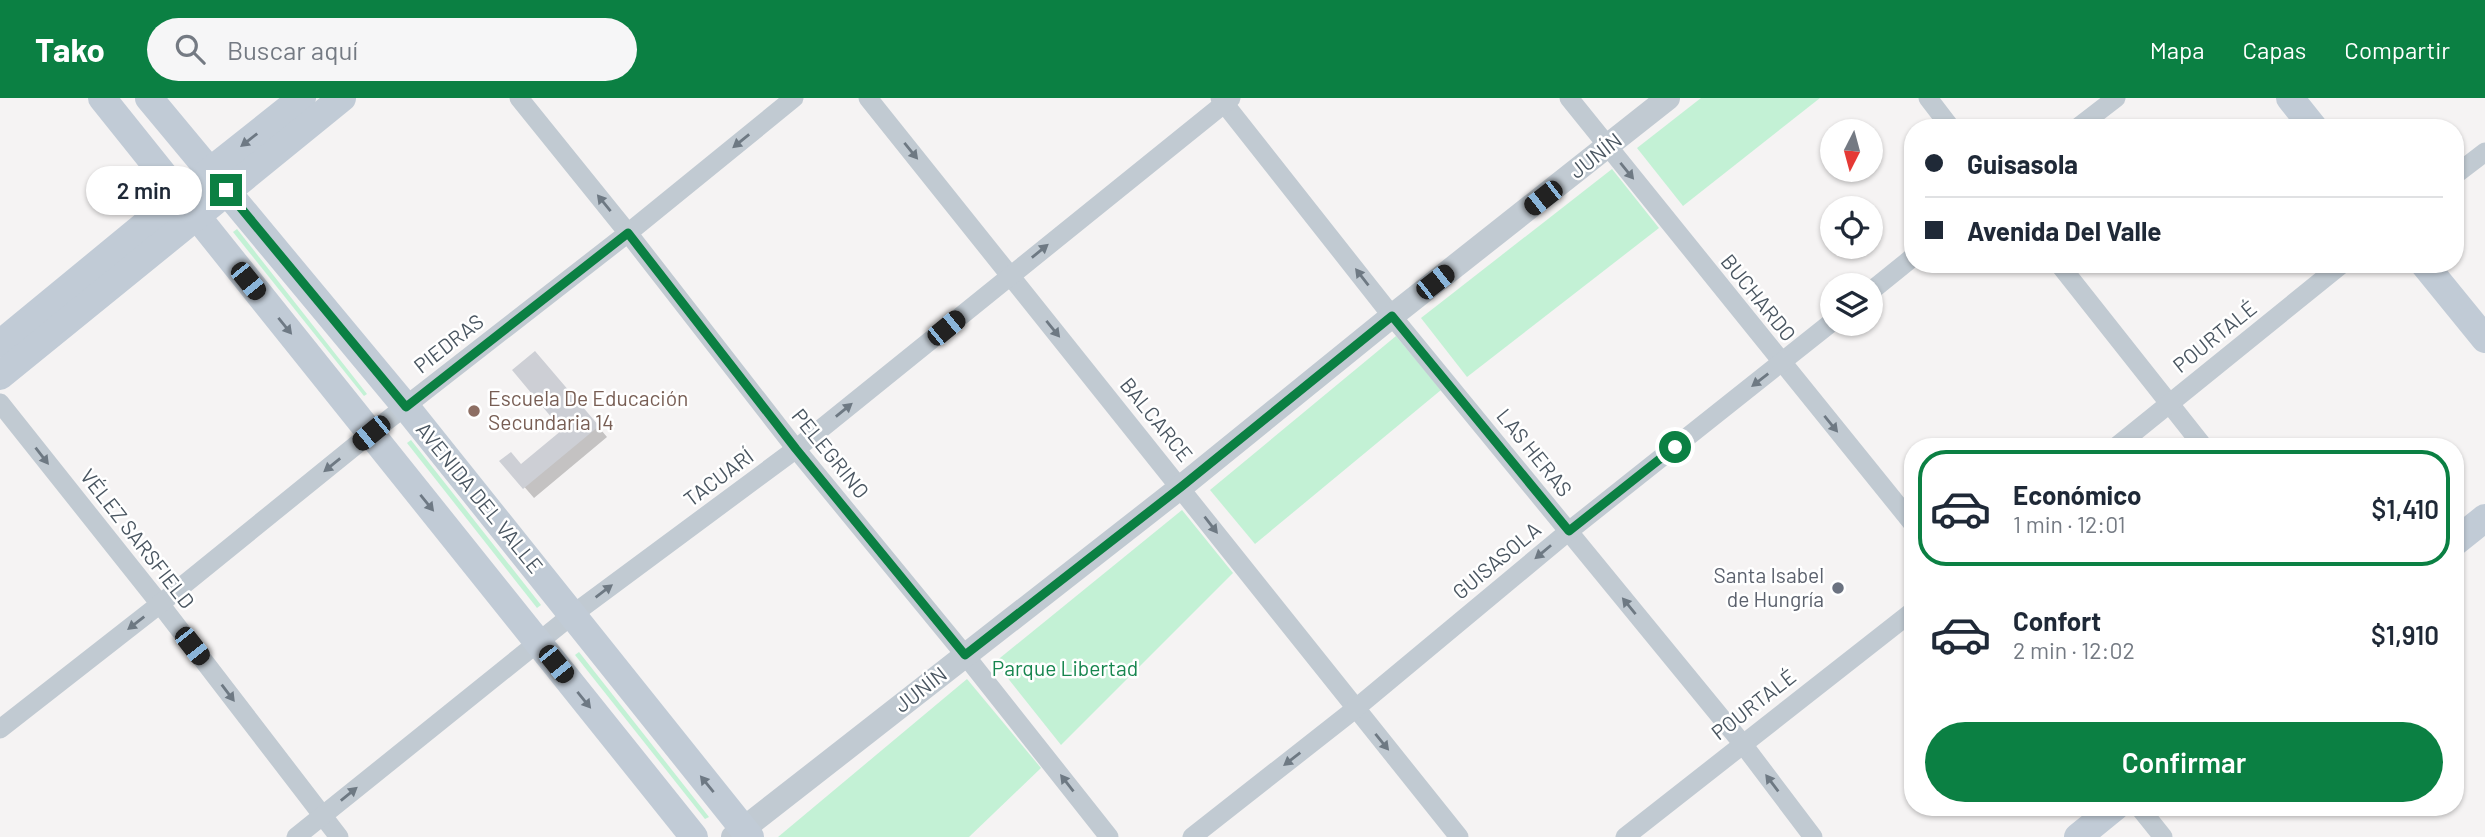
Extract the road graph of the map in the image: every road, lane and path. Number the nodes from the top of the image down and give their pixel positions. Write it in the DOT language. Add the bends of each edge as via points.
graph roads {
  1 [pos="102,98"];
  2 [pos="149,98"];
  3 [pos="302,98"];
  4 [pos="342,98"];
  5 [pos="519,98"];
  6 [pos="794,98"];
  7 [pos="868,98"];
  8 [pos="1569,98"];
  9 [pos="1668,98"];
  10 [pos="1928,98"];
  11 [pos="2116,98"];
  12 [pos="2290,98"];
  13 [pos="1226,100"];
  14 [pos="1944,119"];
  15 [pos="2089,119"];
  16 [pos="2307,119"];
  17 [pos="1608,147"];
  18 [pos="2485,152"];
  19 [pos="2464,168"];
  20 [pos="218,181"];
  21 [pos="188,206"];
  22 [pos="628,233"];
  23 [pos="1904,264"];
  24 [pos="2066,273"];
  25 [pos="2331,273"];
  26 [pos="2431,273"];
  27 [pos="1010,275"];
  28 [pos="1883,281"];
  29 [pos="1392,316"];
  30 [pos="1820,332"];
  31 [pos="2485,339"];
  32 [pos="0,344"];
  33 [pos="1781,363"];
  34 [pos="0,376"];
  35 [pos="0,403"];
  36 [pos="2169,403"];
  37 [pos="406,407"];
  38 [pos="371,433"];
  39 [pos="2126,438"];
  40 [pos="2197,438"];
  41 [pos="796,449"];
  42 [pos="1181,487"];
  43 [pos="1904,513"];
  44 [pos="2485,518"];
  45 [pos="1569,531"];
  46 [pos="2464,535"];
  47 [pos="160,604"];
  48 [pos="572,615"];
  49 [pos="1904,618"];
  50 [pos="539,643"];
  51 [pos="965,655"];
  52 [pos="1355,709"];
  53 [pos="0,729"];
  54 [pos="1742,743"];
  55 [pos="322,816"];
  56 [pos="2104,816"];
  57 [pos="2146,816"];
  58 [pos="742,834"];
  59 [pos="296,837"];
  60 [pos="339,837"];
  61 [pos="694,837"];
  62 [pos="1109,837"];
  63 [pos="1192,837"];
  64 [pos="1459,837"];
  65 [pos="1625,837"];
  66 [pos="1814,837"];
  67 [pos="2078,837"];
  68 [pos="2163,837"];
  1 -- 21 [label="main road, AVENIDA DEL VALLE"];
  2 -- 20 [label="main road, AVENIDA DEL VALLE"];
  3 -- 20 [label="main road, one-way"];
  4 -- 20 [label="main road"];
  22 -- 5 [label="street, PELEGRINO, one-way"];
  6 -- 22 [label="street, PIEDRAS, one-way"];
  7 -- 27 [label="street, BALCARCE, one-way"];
  8 -- 17 [label="street, BUCHARDO"];
  9 -- 17 [label="street, JUNÍN"];
  10 -- 14 [label="street"];
  11 -- 15 [label="street"];
  12 -- 16 [label="main road"];
  27 -- 13 [label="street, TACUARÍ, one-way"];
  29 -- 13 [label="street, LAS HERAS, one-way"];
  17 -- 29 [label="street, JUNÍN"];
  17 -- 33 [label="street, BUCHARDO, one-way"];
  18 -- 19 [label="street"];
  20 -- 21 [label="main road"];
  20 -- 37 [label="main road, AVENIDA DEL VALLE"];
  21 -- 32 [label="main road"];
  21 -- 34 [label="main road"];
  21 -- 38 [label="main road, AVENIDA DEL VALLE, one-way"];
  22 -- 37 [label="street, PIEDRAS"];
  22 -- 41 [label="street, PELEGRINO"];
  23 -- 28 [label="street"];
  24 -- 36 [label="street"];
  25 -- 36 [label="street, POURTALÉ"];
  26 -- 31 [label="main road"];
  41 -- 27 [label="street, TACUARÍ, one-way"];
  27 -- 42 [label="street, BALCARCE, one-way"];
  29 -- 42 [label="street, JUNÍN"];
  29 -- 45 [label="street, LAS HERAS"];
  30 -- 33 [label="street, GUISASOLA"];
  33 -- 43 [label="street, BUCHARDO, one-way"];
  33 -- 45 [label="street, GUISASOLA, one-way"];
  35 -- 47 [label="street, VÉLEZ SARSFIELD, one-way"];
  36 -- 39 [label="street, POURTALÉ"];
  36 -- 40 [label="street"];
  37 -- 38 [label="street, PIEDRAS"];
  37 -- 48 [label="main road, AVENIDA DEL VALLE"];
  38 -- 47 [label="street, PIEDRAS, one-way"];
  38 -- 50 [label="main road, AVENIDA DEL VALLE, one-way"];
  48 -- 41 [label="street, TACUARÍ, one-way"];
  41 -- 51 [label="street, PELEGRINO"];
  42 -- 51 [label="street, JUNÍN"];
  42 -- 52 [label="street, BALCARCE, one-way"];
  44 -- 46 [label="main road"];
  45 -- 52 [label="street, GUISASOLA, one-way"];
  54 -- 45 [label="street, LAS HERAS, one-way"];
  47 -- 53 [label="street, PIEDRAS, one-way"];
  47 -- 55 [label="street, VÉLEZ SARSFIELD, one-way"];
  48 -- 50 [label="street, TACUARÍ"];
  58 -- 48 [label="main road, AVENIDA DEL VALLE, one-way"];
  49 -- 54 [label="street, POURTALÉ"];
  55 -- 50 [label="street, TACUARÍ, one-way"];
  50 -- 61 [label="main road, AVENIDA DEL VALLE, one-way"];
  51 -- 58 [label="street, JUNÍN"];
  62 -- 51 [label="street, PELEGRINO, one-way"];
  52 -- 63 [label="street, GUISASOLA, one-way"];
  52 -- 64 [label="street, BALCARCE, one-way"];
  54 -- 65 [label="street, POURTALÉ"];
  66 -- 54 [label="street, LAS HERAS, one-way"];
  55 -- 59 [label="street, TACUARÍ"];
  55 -- 60 [label="street, VÉLEZ SARSFIELD"];
  56 -- 67 [label="main road"];
  57 -- 68 [label="street"];
}
